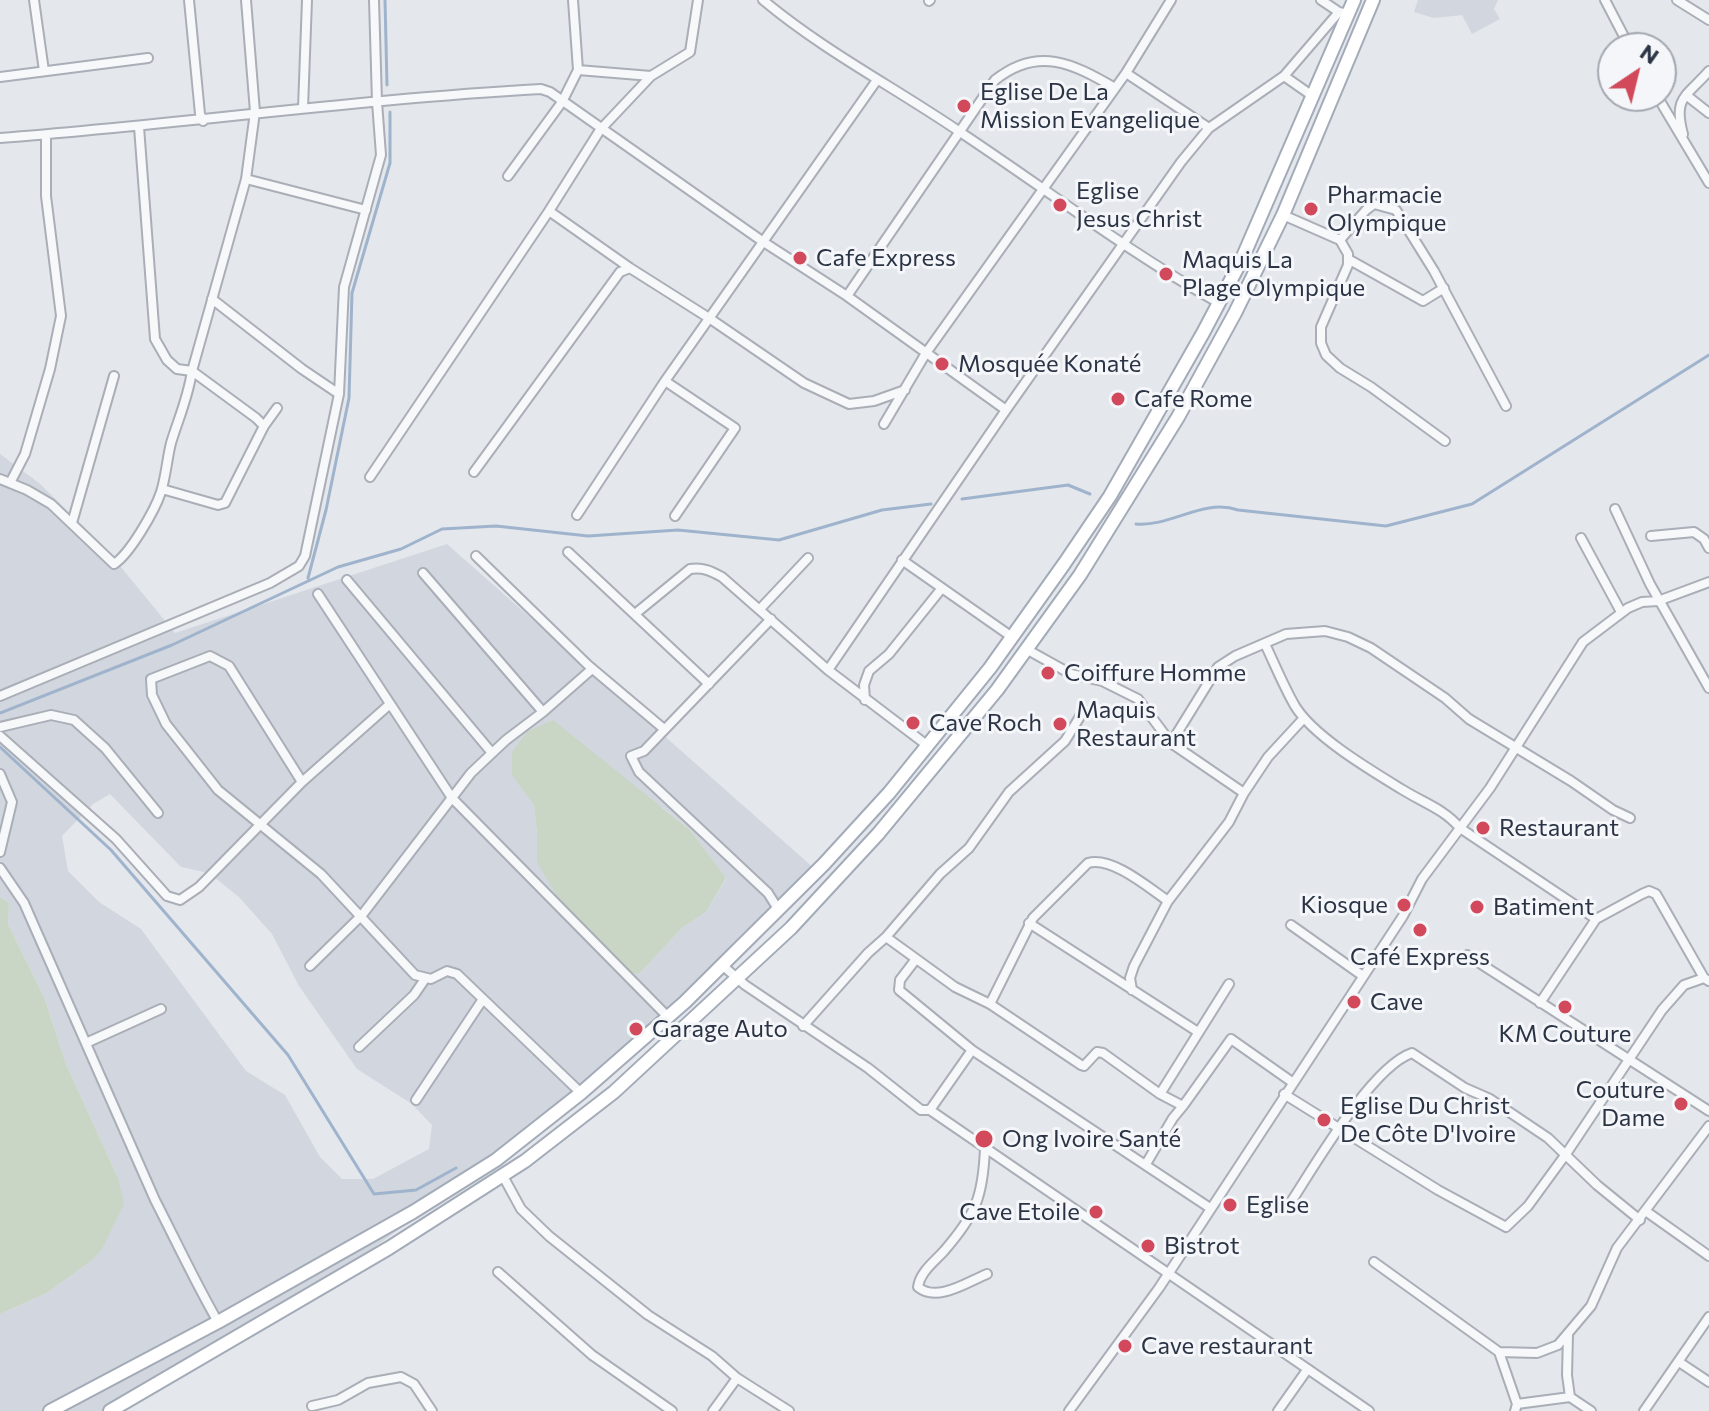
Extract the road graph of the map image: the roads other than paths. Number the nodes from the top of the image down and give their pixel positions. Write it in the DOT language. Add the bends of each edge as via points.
graph roads {
  1 [pos="34,0"];
  2 [pos="189,0"];
  3 [pos="246,0"];
  4 [pos="307,0"];
  5 [pos="374,0"];
  6 [pos="573,0"];
  7 [pos="698,0"];
  8 [pos="763,0"];
  9 [pos="1171,0"];
  10 [pos="1321,0"];
  11 [pos="1354,0"];
  12 [pos="1373,0"];
  13 [pos="1605,0"];
  14 [pos="1677,0"];
  15 [pos="1344,13"];
  16 [pos="1709,20"];
  17 [pos="1622,32"];
  18 [pos="148,58"];
  19 [pos="578,70"];
  20 [pos="44,71"];
  21 [pos="1709,71"];
  22 [pos="1126,73"];
  23 [pos="651,76"];
  24 [pos="1284,76"];
  25 [pos="0,77"];
  26 [pos="877,80"];
  27 [pos="1115,88"];
  28 [pos="1686,95"];
  29 [pos="1314,97"];
  30 [pos="377,102"];
  31 [pos="562,102"];
  32 [pos="303,108"];
  33 [pos="255,112"];
  34 [pos="1666,112"];
  35 [pos="1709,113"];
  36 [pos="203,121"];
  37 [pos="139,127"];
  38 [pos="1209,128"];
  39 [pos="600,130"];
  40 [pos="958,130"];
  41 [pos="46,135"];
  42 [pos="0,138"];
  43 [pos="1686,146"];
  44 [pos="508,176"];
  45 [pos="246,179"];
  46 [pos="1709,183"];
  47 [pos="1043,190"];
  48 [pos="366,210"];
  49 [pos="549,211"];
  50 [pos="1283,215"];
  51 [pos="1340,240"];
  52 [pos="762,241"];
  53 [pos="1123,244"];
  54 [pos="1348,259"];
  55 [pos="630,268"];
  56 [pos="1444,288"];
  57 [pos="847,296"];
  58 [pos="212,299"];
  59 [pos="1219,303"];
  60 [pos="709,318"];
  61 [pos="926,353"];
  62 [pos="192,371"];
  63 [pos="114,376"];
  64 [pos="665,381"];
  65 [pos="905,390"];
  66 [pos="339,394"];
  67 [pos="1506,406"];
  68 [pos="277,408"];
  69 [pos="1006,410"];
  70 [pos="884,424"];
  71 [pos="264,426"];
  72 [pos="1445,441"];
  73 [pos="474,472"];
  74 [pos="370,477"];
  75 [pos="0,479"];
  76 [pos="10,483"];
  77 [pos="162,489"];
  78 [pos="1615,509"];
  79 [pos="577,515"];
  80 [pos="675,516"];
  81 [pos="72,523"];
  82 [pos="1651,536"];
  83 [pos="1581,538"];
  84 [pos="1709,548"];
  85 [pos="568,552"];
  86 [pos="476,556"];
  87 [pos="808,558"];
  88 [pos="902,560"];
  89 [pos="423,573"];
  90 [pos="347,580"];
  91 [pos="1709,582"];
  92 [pos="942,588"];
  93 [pos="318,594"];
  94 [pos="1658,601"];
  95 [pos="760,609"];
  96 [pos="1621,612"];
  97 [pos="635,614"];
  98 [pos="771,619"];
  99 [pos="1012,637"];
  100 [pos="1265,644"];
  101 [pos="1026,649"];
  102 [pos="592,669"];
  103 [pos="828,670"];
  104 [pos="709,684"];
  105 [pos="1709,687"];
  106 [pos="0,696"];
  107 [pos="865,700"];
  108 [pos="390,704"];
  109 [pos="543,712"];
  110 [pos="1081,715"];
  111 [pos="1304,718"];
  112 [pos="0,727"];
  113 [pos="664,729"];
  114 [pos="0,736"];
  115 [pos="1171,743"];
  116 [pos="928,746"];
  117 [pos="1517,749"];
  118 [pos="492,753"];
  119 [pos="0,774"];
  120 [pos="302,782"];
  121 [pos="1244,793"];
  122 [pos="452,798"];
  123 [pos="158,813"];
  124 [pos="1630,818"];
  125 [pos="260,827"];
  126 [pos="1460,828"];
  127 [pos="0,852"];
  128 [pos="0,868"];
  129 [pos="1168,901"];
  130 [pos="778,909"];
  131 [pos="362,915"];
  132 [pos="1596,919"];
  133 [pos="1029,923"];
  134 [pos="1291,925"];
  135 [pos="886,937"];
  136 [pos="1467,955"];
  137 [pos="916,959"];
  138 [pos="722,965"];
  139 [pos="310,966"];
  140 [pos="1363,976"];
  141 [pos="425,979"];
  142 [pos="736,979"];
  143 [pos="1706,979"];
  144 [pos="1229,984"];
  145 [pos="1132,990"];
  146 [pos="483,999"];
  147 [pos="1540,1003"];
  148 [pos="990,1004"];
  149 [pos="161,1009"];
  150 [pos="668,1017"];
  151 [pos="803,1026"];
  152 [pos="1198,1032"];
  153 [pos="86,1043"];
  154 [pos="359,1047"];
  155 [pos="972,1050"];
  156 [pos="1627,1059"];
  157 [pos="1292,1082"];
  158 [pos="581,1093"];
  159 [pos="1160,1094"];
  160 [pos="1284,1094"];
  161 [pos="416,1100"];
  162 [pos="1183,1106"];
  163 [pos="930,1110"];
  164 [pos="1709,1111"];
  165 [pos="1709,1126"];
  166 [pos="1340,1129"];
  167 [pos="985,1148"];
  168 [pos="1566,1154"];
  169 [pos="1146,1164"];
  170 [pos="503,1176"];
  171 [pos="1289,1205"];
  172 [pos="1210,1208"];
  173 [pos="1647,1212"];
  174 [pos="1640,1220"];
  175 [pos="1709,1240"];
  176 [pos="1706,1253"];
  177 [pos="1374,1262"];
  178 [pos="498,1272"];
  179 [pos="987,1274"];
  180 [pos="1168,1274"];
  181 [pos="1709,1317"];
  182 [pos="218,1322"];
  183 [pos="1568,1334"];
  184 [pos="1499,1352"];
  185 [pos="1679,1362"];
  186 [pos="1307,1370"];
  187 [pos="737,1378"];
  188 [pos="1709,1382"];
  189 [pos="1570,1397"];
  190 [pos="312,1406"];
  191 [pos="1516,1407"];
  192 [pos="50,1411"];
  193 [pos="110,1411"];
  194 [pos="432,1411"];
  195 [pos="672,1411"];
  196 [pos="713,1411"];
  197 [pos="789,1411"];
  198 [pos="1069,1411"];
  199 [pos="1278,1411"];
  200 [pos="1369,1411"];
  201 [pos="1591,1411"];
  202 [pos="1644,1411"];
  1 -- 20 [label="street"];
  2 -- 36 [label="street"];
  3 -- 33 [label="street"];
  4 -- 32 [label="street"];
  5 -- 30 [label="street"];
  6 -- 19 [label="street"];
  7 -- 23 [label="street" via="690,52"];
  8 -- 26 [label="street"];
  9 -- 22 [label="street"];
  10 -- 15 [label="street"];
  11 -- 15 [label="main road"];
  12 -- 50 [label="main road"];
  13 -- 17 [label="street"];
  14 -- 16 [label="street"];
  15 -- 24 [label="street"];
  15 -- 29 [label="main road"];
  18 -- 20 [label="street"];
  19 -- 23 [label="street"];
  19 -- 31 [label="street"];
  20 -- 25 [label="street"];
  21 -- 28 [label="street"];
  22 -- 27 [label="street"];
  22 -- 38 [label="street"];
  23 -- 39 [label="street"];
  24 -- 29 [label="street"];
  24 -- 38 [label="street"];
  26 -- 40 [label="street"];
  26 -- 52 [label="street"];
  27 -- 40 [label="street" via="1056,61 1014,65 995,80"];
  27 -- 47 [label="street"];
  28 -- 35 [label="street"];
  28 -- 43 [label="street" via="1678,110"];
  29 -- 59 [label="main road"];
  30 -- 31 [label="street" via="541,89"];
  30 -- 32 [label="street"];
  30 -- 48 [label="street" via="381,155"];
  31 -- 39 [label="street"];
  31 -- 44 [label="street"];
  32 -- 33 [label="street"];
  33 -- 36 [label="street"];
  33 -- 45 [label="street"];
  34 -- 43 [label="street"];
  36 -- 37 [label="street"];
  37 -- 41 [label="street"];
  37 -- 62 [label="street" via="155,339 177,369"];
  38 -- 53 [label="street"];
  39 -- 49 [label="street"];
  39 -- 52 [label="street"];
  40 -- 47 [label="street"];
  40 -- 57 [label="street"];
  41 -- 42 [label="street"];
  41 -- 76 [label="street" via="46,196 61,316 25,454"];
  43 -- 46 [label="street"];
  45 -- 48 [label="street"];
  45 -- 58 [label="street"];
  47 -- 53 [label="street"];
  47 -- 61 [label="street"];
  48 -- 66 [label="street" via="344,287"];
  49 -- 55 [label="street"];
  49 -- 74 [label="street"];
  50 -- 51 [label="street"];
  50 -- 101 [label="main road" via="1178,417 1080,575"];
  51 -- 54 [label="street"];
  51 -- 56 [label="street" via="1374,204 1394,209"];
  52 -- 57 [label="street"];
  52 -- 60 [label="street"];
  53 -- 59 [label="street"];
  53 -- 69 [label="street"];
  54 -- 56 [label="street" via="1423,301"];
  54 -- 72 [label="street" via="1321,327 1326,355"];
  55 -- 60 [label="street"];
  55 -- 73 [label="street" via="620,272"];
  56 -- 67 [label="street"];
  57 -- 61 [label="street"];
  58 -- 62 [label="street"];
  58 -- 66 [label="street"];
  59 -- 99 [label="main road" via="1110,496"];
  60 -- 64 [label="street"];
  60 -- 65 [label="street" via="804,383 849,404"];
  61 -- 65 [label="street"];
  61 -- 69 [label="street"];
  62 -- 71 [label="street"];
  62 -- 77 [label="street"];
  63 -- 81 [label="street"];
  64 -- 79 [label="street"];
  64 -- 80 [label="street" via="735,428"];
  65 -- 70 [label="street"];
  66 -- 106 [label="street" via="299,566 270,583"];
  68 -- 71 [label="street"];
  69 -- 88 [label="street"];
  71 -- 77 [label="street" via="225,503"];
  75 -- 76 [label="street"];
  76 -- 81 [label="street" via="28,485"];
  77 -- 81 [label="street" via="137,537 116,563"];
  78 -- 94 [label="street"];
  82 -- 84 [label="street" via="1694,532"];
  83 -- 96 [label="street"];
  85 -- 97 [label="street"];
  86 -- 102 [label="street"];
  87 -- 95 [label="street"];
  88 -- 92 [label="street"];
  88 -- 103 [label="street"];
  89 -- 109 [label="street"];
  90 -- 118 [label="street"];
  91 -- 94 [label="street"];
  92 -- 99 [label="street"];
  92 -- 107 [label="street" via="869,671"];
  93 -- 108 [label="street"];
  94 -- 96 [label="street"];
  94 -- 105 [label="street"];
  95 -- 97 [label="street" via="722,577 700,568 690,569"];
  95 -- 98 [label="street"];
  96 -- 117 [label="street" via="1583,642"];
  97 -- 104 [label="street"];
  98 -- 103 [label="street"];
  98 -- 104 [label="street"];
  99 -- 116 [label="main road"];
  100 -- 111 [label="street"];
  100 -- 115 [label="street" via="1218,667"];
  100 -- 117 [label="street" via="1305,632 1348,637"];
  101 -- 115 [label="street" via="1071,674 1102,681 1138,699"];
  101 -- 142 [label="main road" via="878,834"];
  102 -- 109 [label="street"];
  102 -- 113 [label="street"];
  103 -- 107 [label="street"];
  104 -- 113 [label="street"];
  107 -- 116 [label="street"];
  108 -- 120 [label="street"];
  108 -- 122 [label="street"];
  109 -- 118 [label="street"];
  110 -- 135 [label="street" via="1065,741 1009,792 969,848"];
  111 -- 121 [label="street"];
  111 -- 126 [label="street" via="1403,790 1443,811"];
  112 -- 123 [label="street" via="51,715 74,720 105,748"];
  113 -- 130 [label="street" via="644,751 631,756 639,772 768,893"];
  114 -- 125 [label="street" via="116,839 167,896 180,900 199,887"];
  115 -- 121 [label="street"];
  116 -- 130 [label="main road"];
  117 -- 124 [label="street"];
  117 -- 126 [label="street"];
  118 -- 122 [label="street"];
  119 -- 127 [label="street" via="12,802"];
  120 -- 125 [label="street"];
  120 -- 125 [label="street" via="219,658 210,656 151,679 152,695 166,724 218,790"];
  121 -- 129 [label="street" via="1229,822"];
  122 -- 131 [label="street"];
  122 -- 150 [label="street"];
  125 -- 131 [label="street" via="321,874"];
  126 -- 132 [label="street"];
  126 -- 140 [label="street"];
  128 -- 153 [label="street" via="24,903"];
  129 -- 133 [label="street" via="1110,864 1094,861"];
  129 -- 145 [label="street" via="1134,966"];
  130 -- 138 [label="main road"];
  131 -- 139 [label="street"];
  131 -- 141 [label="street" via="415,975"];
  132 -- 143 [label="street" via="1649,891 1656,894"];
  132 -- 147 [label="street"];
  133 -- 145 [label="street"];
  133 -- 148 [label="street"];
  134 -- 140 [label="street"];
  135 -- 137 [label="street"];
  135 -- 151 [label="street"];
  136 -- 147 [label="street"];
  137 -- 148 [label="street"];
  137 -- 155 [label="street" via="899,990"];
  138 -- 142 [label="street"];
  138 -- 150 [label="main road"];
  140 -- 157 [label="street"];
  141 -- 146 [label="street" via="452,972"];
  141 -- 154 [label="street"];
  142 -- 151 [label="street"];
  142 -- 170 [label="main road" via="614,1092"];
  143 -- 156 [label="street" via="1684,985"];
  144 -- 152 [label="street"];
  145 -- 152 [label="street"];
  146 -- 158 [label="street"];
  146 -- 161 [label="street"];
  147 -- 156 [label="street"];
  148 -- 159 [label="street" via="1081,1065 1103,1053"];
  149 -- 153 [label="street"];
  150 -- 158 [label="main road"];
  151 -- 163 [label="street" via="921,1110"];
  152 -- 159 [label="street"];
  153 -- 182 [label="street" via="155,1200"];
  155 -- 163 [label="street"];
  155 -- 169 [label="street"];
  156 -- 164 [label="street"];
  156 -- 168 [label="street"];
  157 -- 160 [label="street"];
  157 -- 162 [label="street" via="1231,1039"];
  158 -- 182 [label="main road" via="496,1160"];
  159 -- 162 [label="street"];
  160 -- 166 [label="street"];
  160 -- 172 [label="street"];
  162 -- 169 [label="street"];
  163 -- 167 [label="street"];
  165 -- 173 [label="street"];
  166 -- 168 [label="street" via="1506,1227"];
  166 -- 168 [label="street" via="1383,1073 1412,1053 1490,1099"];
  166 -- 171 [label="street"];
  167 -- 179 [label="street" via="981,1195 952,1241 919,1278 918,1287 940,1294"];
  167 -- 180 [label="street"];
  168 -- 174 [label="street"];
  169 -- 172 [label="street"];
  170 -- 187 [label="street" via="521,1209 549,1236"];
  170 -- 193 [label="main road"];
  172 -- 180 [label="street"];
  173 -- 174 [label="street"];
  173 -- 176 [label="street"];
  174 -- 183 [label="street" via="1617,1248 1591,1306"];
  175 -- 176 [label="street"];
  177 -- 184 [label="street"];
  178 -- 195 [label="street" via="592,1355"];
  180 -- 186 [label="street"];
  180 -- 198 [label="street"];
  181 -- 185 [label="street"];
  182 -- 192 [label="main road"];
  183 -- 184 [label="street" via="1558,1345 1537,1353"];
  183 -- 189 [label="street"];
  184 -- 191 [label="street"];
  185 -- 188 [label="street"];
  185 -- 202 [label="street"];
  186 -- 199 [label="street"];
  186 -- 200 [label="street"];
  187 -- 196 [label="street"];
  187 -- 197 [label="street"];
  189 -- 191 [label="street"];
  189 -- 201 [label="street"];
  190 -- 194 [label="street" via="338,1400 368,1383 401,1377 414,1384"];
}
